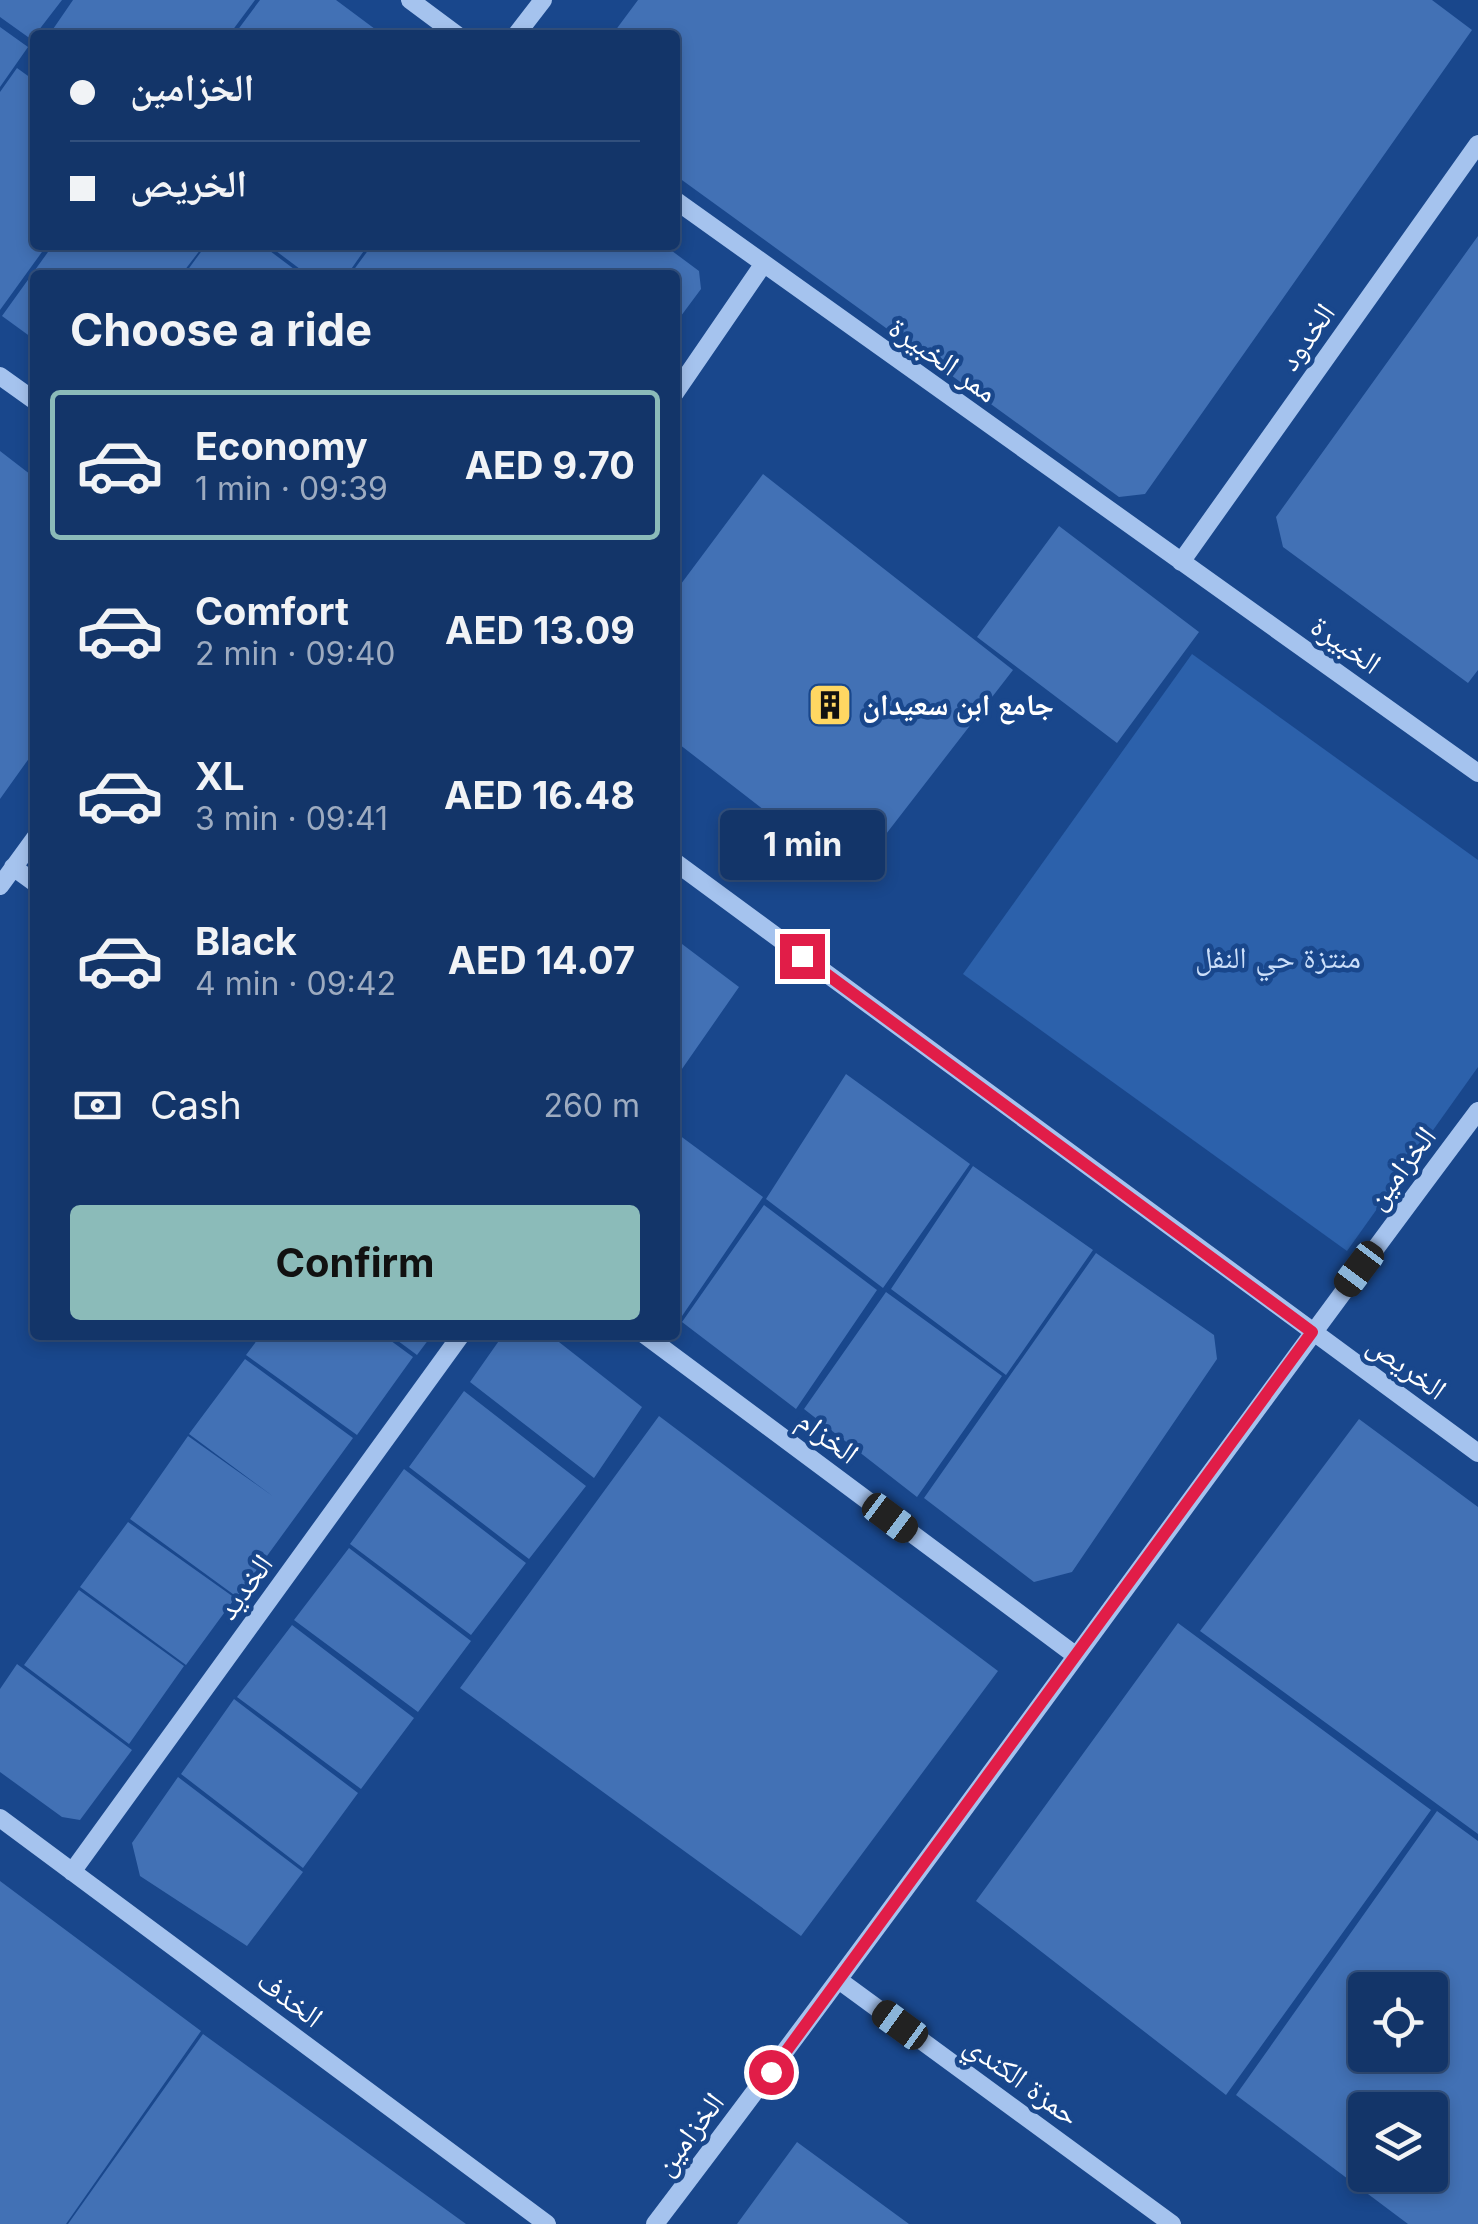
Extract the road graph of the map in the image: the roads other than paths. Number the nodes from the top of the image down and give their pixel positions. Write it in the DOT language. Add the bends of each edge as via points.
graph roads {
  1 [pos="410,0"];
  2 [pos="542,0"];
  3 [pos="450,30"];
  4 [pos="520,30"];
  5 [pos="1478,144"];
  6 [pos="680,204"];
  7 [pos="762,266"];
  8 [pos="0,376"];
  9 [pos="680,385"];
  10 [pos="30,398"];
  11 [pos="1181,562"];
  12 [pos="1478,773"];
  13 [pos="30,845"];
  14 [pos="680,866"];
  15 [pos="14,867"];
  16 [pos="30,879"];
  17 [pos="0,886"];
  18 [pos="1478,1111"];
  19 [pos="1312,1332"];
  20 [pos="458,1340"];
  21 [pos="652,1340"];
  22 [pos="1478,1454"];
  23 [pos="1075,1654"];
  24 [pos="0,1818"];
  25 [pos="72,1872"];
  26 [pos="840,1981"];
  27 [pos="546,2224"];
  28 [pos="655,2224"];
  29 [pos="1172,2224"];
  1 -- 3 [label="street"];
  2 -- 4 [label="street"];
  5 -- 11 [label="street, الخدود"];
  6 -- 7 [label="street, ممر الخبيرة"];
  7 -- 9 [label="street"];
  7 -- 11 [label="street, ممر الخبيرة"];
  8 -- 10 [label="street"];
  11 -- 12 [label="street, الخبيرة"];
  13 -- 15 [label="street"];
  14 -- 19 [label="street, الخريص"];
  15 -- 16 [label="street"];
  15 -- 17 [label="street"];
  18 -- 19 [label="street, الخزامين"];
  19 -- 22 [label="street, الخريص"];
  19 -- 23 [label="street, الخزامين"];
  20 -- 25 [label="street, الخديد"];
  21 -- 23 [label="street, الخزام"];
  23 -- 26 [label="street, الخزامين"];
  24 -- 25 [label="street, الخذف"];
  25 -- 27 [label="street, الخذف"];
  26 -- 28 [label="street, الخزامين"];
  26 -- 29 [label="street, حمزة الكندي"];
}
